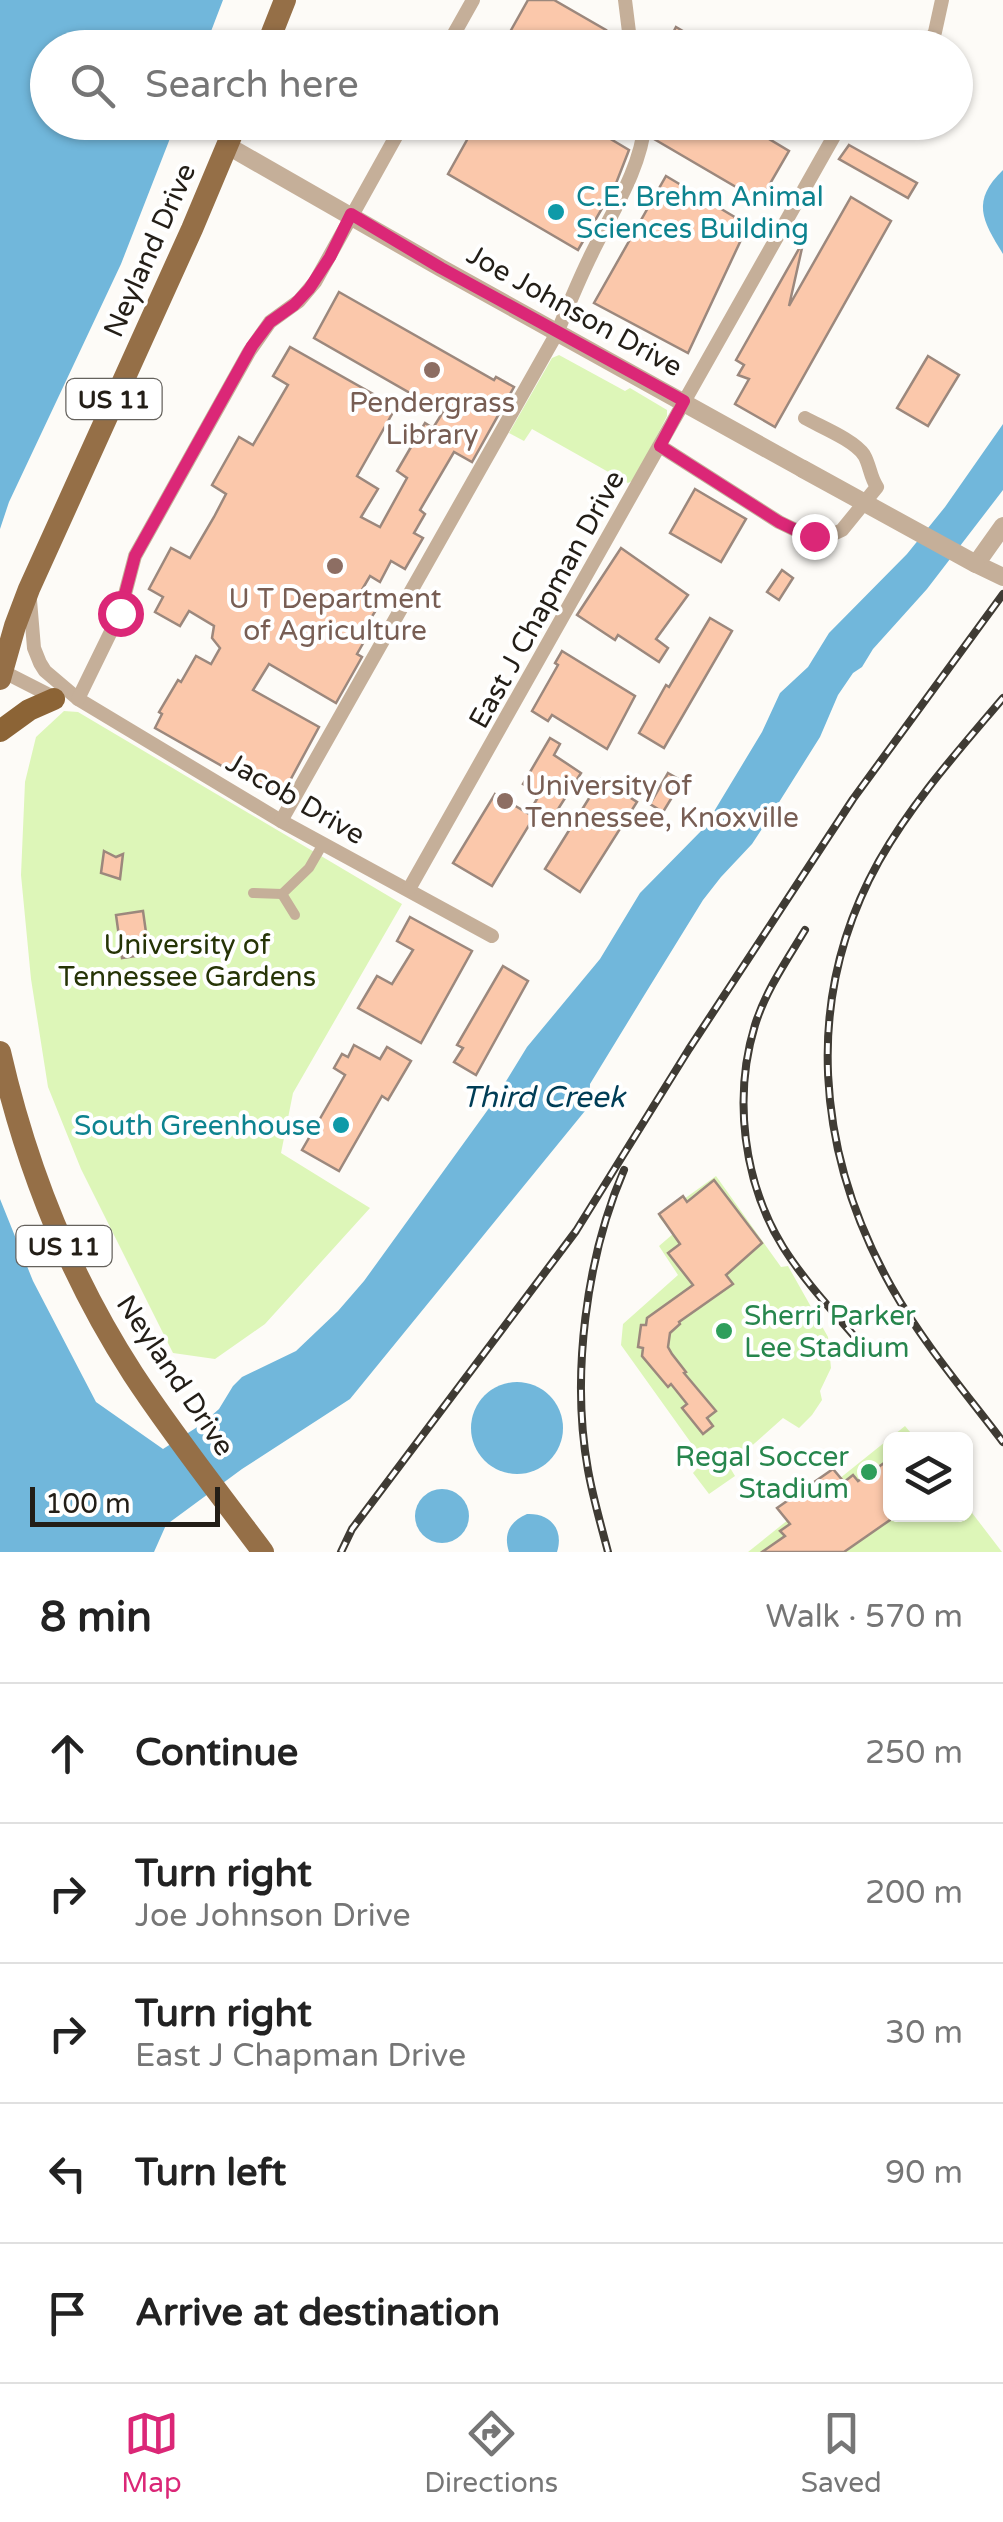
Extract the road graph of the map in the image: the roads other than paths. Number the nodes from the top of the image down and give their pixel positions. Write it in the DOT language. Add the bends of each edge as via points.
graph roads {
  1 [pos="285,0"];
  2 [pos="473,0"];
  3 [pos="625,0"];
  4 [pos="942,0"];
  5 [pos="273,30"];
  6 [pos="456,30"];
  7 [pos="629,30"];
  8 [pos="935,30"];
  9 [pos="230,140"];
  10 [pos="394,140"];
  11 [pos="643,140"];
  12 [pos="832,140"];
  13 [pos="228,146"];
  14 [pos="351,214"];
  15 [pos="557,333"];
  16 [pos="684,401"];
  17 [pos="805,418"];
  18 [pos="660,446"];
  19 [pos="1003,526"];
  20 [pos="976,564"];
  21 [pos="1003,577"];
  22 [pos="29,589"];
  23 [pos="1,675"];
  24 [pos="66,699"];
  25 [pos="0,730"];
  26 [pos="281,820"];
  27 [pos="320,849"];
  28 [pos="409,890"];
  29 [pos="253,893"];
  30 [pos="282,894"];
  31 [pos="296,915"];
  32 [pos="492,936"];
  33 [pos="0,1052"];
  34 [pos="262,1552"];
  1 -- 5 [label="main road"];
  2 -- 6 [label="street"];
  3 -- 7 [label="street"];
  4 -- 8 [label="street"];
  9 -- 13 [label="main road, Neyland Drive / US 11"];
  10 -- 14 [label="street"];
  11 -- 15 [label="street"];
  12 -- 16 [label="street, East J Chapman Drive"];
  13 -- 14 [label="street, Joe Johnson Drive"];
  13 -- 22 [label="main road, Neyland Drive / US 11"];
  14 -- 15 [label="street, Joe Johnson Drive"];
  14 -- 24 [label="street" via="309,289 252,346 135,556 120,613"];
  15 -- 16 [label="street, Joe Johnson Drive"];
  15 -- 26 [label="street"];
  16 -- 18 [label="street, East J Chapman Drive"];
  16 -- 20 [label="street, Joe Johnson Drive, bridge"];
  17 -- 18 [label="street" via="864,455 877,487 830,536 806,535 779,522"];
  18 -- 28 [label="street, East J Chapman Drive"];
  19 -- 20 [label="street"];
  20 -- 21 [label="street, Joe Johnson Drive"];
  22 -- 23 [label="main road, Neyland Drive / US 11"];
  22 -- 24 [label="street, Jacob Drive" via="34,648"];
  23 -- 24 [label="street, Jacob Drive"];
  24 -- 25 [label="highway" via="28,710"];
  24 -- 26 [label="street, Jacob Drive"];
  26 -- 28 [label="street, Jacob Drive"];
  27 -- 30 [label="street"];
  28 -- 32 [label="street, Jacob Drive"];
  29 -- 30 [label="street"];
  30 -- 31 [label="street"];
  33 -- 34 [label="main road, Neyland Drive / US 11" via="56,1228 108,1332"];
}
